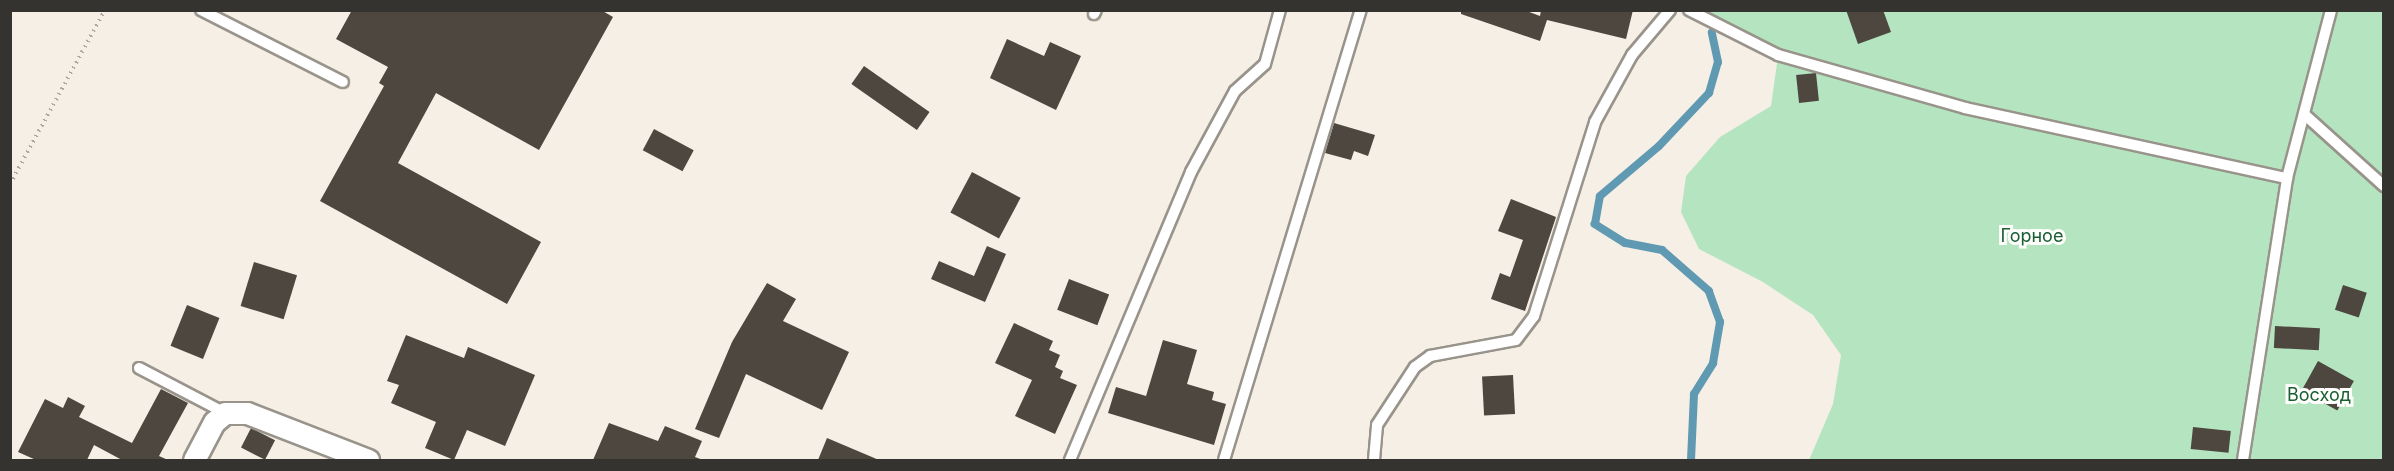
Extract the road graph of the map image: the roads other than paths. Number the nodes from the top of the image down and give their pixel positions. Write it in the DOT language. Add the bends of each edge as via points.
graph roads {
  1 [pos="201,10"];
  2 [pos="1280,10"];
  3 [pos="1361,10"];
  4 [pos="1670,10"];
  5 [pos="1689,10"];
  6 [pos="2331,10"];
  7 [pos="343,82"];
  8 [pos="2304,114"];
  9 [pos="2287,178"];
  10 [pos="2384,186"];
  11 [pos="139,368"];
  12 [pos="225,413"];
  13 [pos="194,460"];
  14 [pos="368,460"];
  15 [pos="1070,460"];
  16 [pos="1224,460"];
  17 [pos="1374,460"];
  18 [pos="2243,460"];
  1 -- 7 [label="lane"];
  2 -- 15 [label="lane" via="1265,64 1235,91 1191,172"];
  3 -- 16 [label="lane"];
  4 -- 17 [label="lane" via="1632,55 1595,122 1534,316 1516,340 1430,356 1415,367 1377,425"];
  5 -- 9 [label="lane" via="1778,55 1942,102"];
  6 -- 8 [label="lane"];
  8 -- 9 [label="lane"];
  8 -- 10 [label="lane"];
  9 -- 18 [label="lane"];
  11 -- 12 [label="lane"];
  12 -- 13 [label="street" via="214,422"];
  12 -- 14 [label="street" via="248,413"];
}
